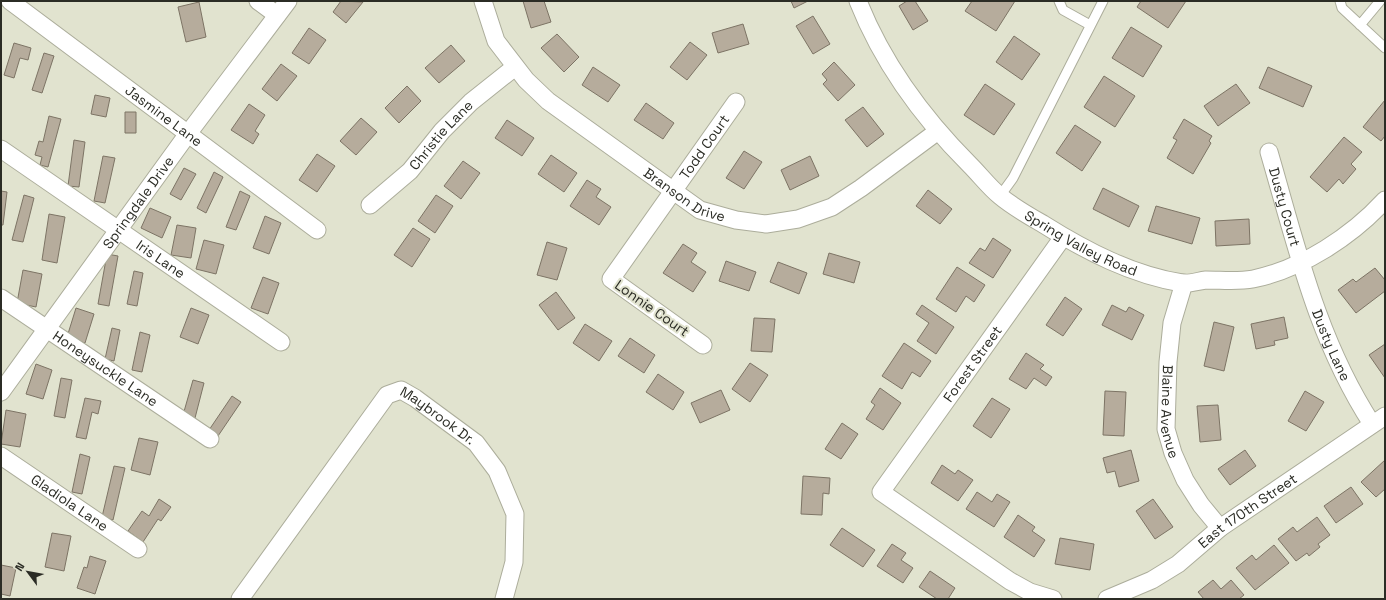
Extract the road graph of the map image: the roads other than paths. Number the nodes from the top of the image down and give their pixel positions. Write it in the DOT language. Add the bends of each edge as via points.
graph roads {
  1 [pos="10,1"];
  2 [pos="258,1"];
  3 [pos="288,1"];
  4 [pos="483,1"];
  5 [pos="858,1"];
  6 [pos="1059,1"];
  7 [pos="1102,1"];
  8 [pos="1340,1"];
  9 [pos="1380,1"];
  10 [pos="277,14"];
  11 [pos="1090,25"];
  12 [pos="1360,25"];
  13 [pos="1385,48"];
  14 [pos="515,67"];
  15 [pos="736,102"];
  16 [pos="938,132"];
  17 [pos="188,135"];
  18 [pos="1,149"];
  19 [pos="1269,152"];
  20 [pos="673,191"];
  21 [pos="1000,196"];
  22 [pos="1385,200"];
  23 [pos="370,205"];
  24 [pos="119,230"];
  25 [pos="317,230"];
  26 [pos="1063,237"];
  27 [pos="1301,262"];
  28 [pos="1184,283"];
  29 [pos="1,298"];
  30 [pos="47,329"];
  31 [pos="281,342"];
  32 [pos="703,345"];
  33 [pos="1,392"];
  34 [pos="1379,420"];
  35 [pos="210,439"];
  36 [pos="1,456"];
  37 [pos="1220,528"];
  38 [pos="138,549"];
  39 [pos="240,599"];
  40 [pos="504,599"];
  41 [pos="1053,599"];
  42 [pos="1107,599"];
  1 -- 17 [label="street, Jasmine Lane"];
  2 -- 10 [label="street"];
  3 -- 10 [label="street, Springdale Drive"];
  4 -- 14 [label="street, Branson Drive" via="496,41"];
  5 -- 16 [label="street, Spring Valley Road" via="886,61"];
  6 -- 11 [label="lane" via="1063,10"];
  7 -- 11 [label="lane"];
  8 -- 12 [label="lane" via="1342,8"];
  9 -- 12 [label="lane"];
  10 -- 17 [label="street, Springdale Drive"];
  11 -- 21 [label="lane" via="1013,178"];
  12 -- 13 [label="lane"];
  14 -- 20 [label="street, Branson Drive" via="548,101"];
  14 -- 23 [label="street, Christie Lane" via="471,102 442,131 410,170"];
  15 -- 20 [label="street, Todd Court"];
  16 -- 20 [label="street, Branson Drive" via="832,207 798,219 766,224 736,220 700,210"];
  16 -- 21 [label="street, Spring Valley Road"];
  17 -- 24 [label="street, Springdale Drive"];
  17 -- 25 [label="street, Jasmine Lane"];
  18 -- 24 [label="street, Iris Lane"];
  19 -- 27 [label="street, Dusty Court"];
  20 -- 32 [label="street, Lonnie Court" via="611,279"];
  21 -- 26 [label="street, Spring Valley Road"];
  22 -- 27 [label="street, Spring Valley Road" via="1352,230"];
  24 -- 30 [label="street, Springdale Drive"];
  24 -- 31 [label="street, Iris Lane"];
  26 -- 28 [label="street, Spring Valley Road" via="1142,274"];
  26 -- 41 [label="street, Forest Street" via="882,492 1010,581 1030,592"];
  27 -- 28 [label="street, Spring Valley Road" via="1276,273 1252,279"];
  27 -- 34 [label="street, Dusty Lane" via="1324,334 1344,376"];
  28 -- 37 [label="street, Blaine Avenue" via="1172,323 1166,429 1185,480"];
  29 -- 30 [label="street, Honeysuckle Lane"];
  30 -- 33 [label="street, Springdale Drive"];
  30 -- 35 [label="street, Honeysuckle Lane"];
  34 -- 37 [label="street, East 170th Street"];
  36 -- 38 [label="street, Gladiola Lane"];
  37 -- 42 [label="street, East 170th Street" via="1178,564 1152,580"];
  39 -- 40 [label="street, Maybrook Dr." via="387,395 401,390 416,398 476,443 497,471 514,514 514,562"];
}
